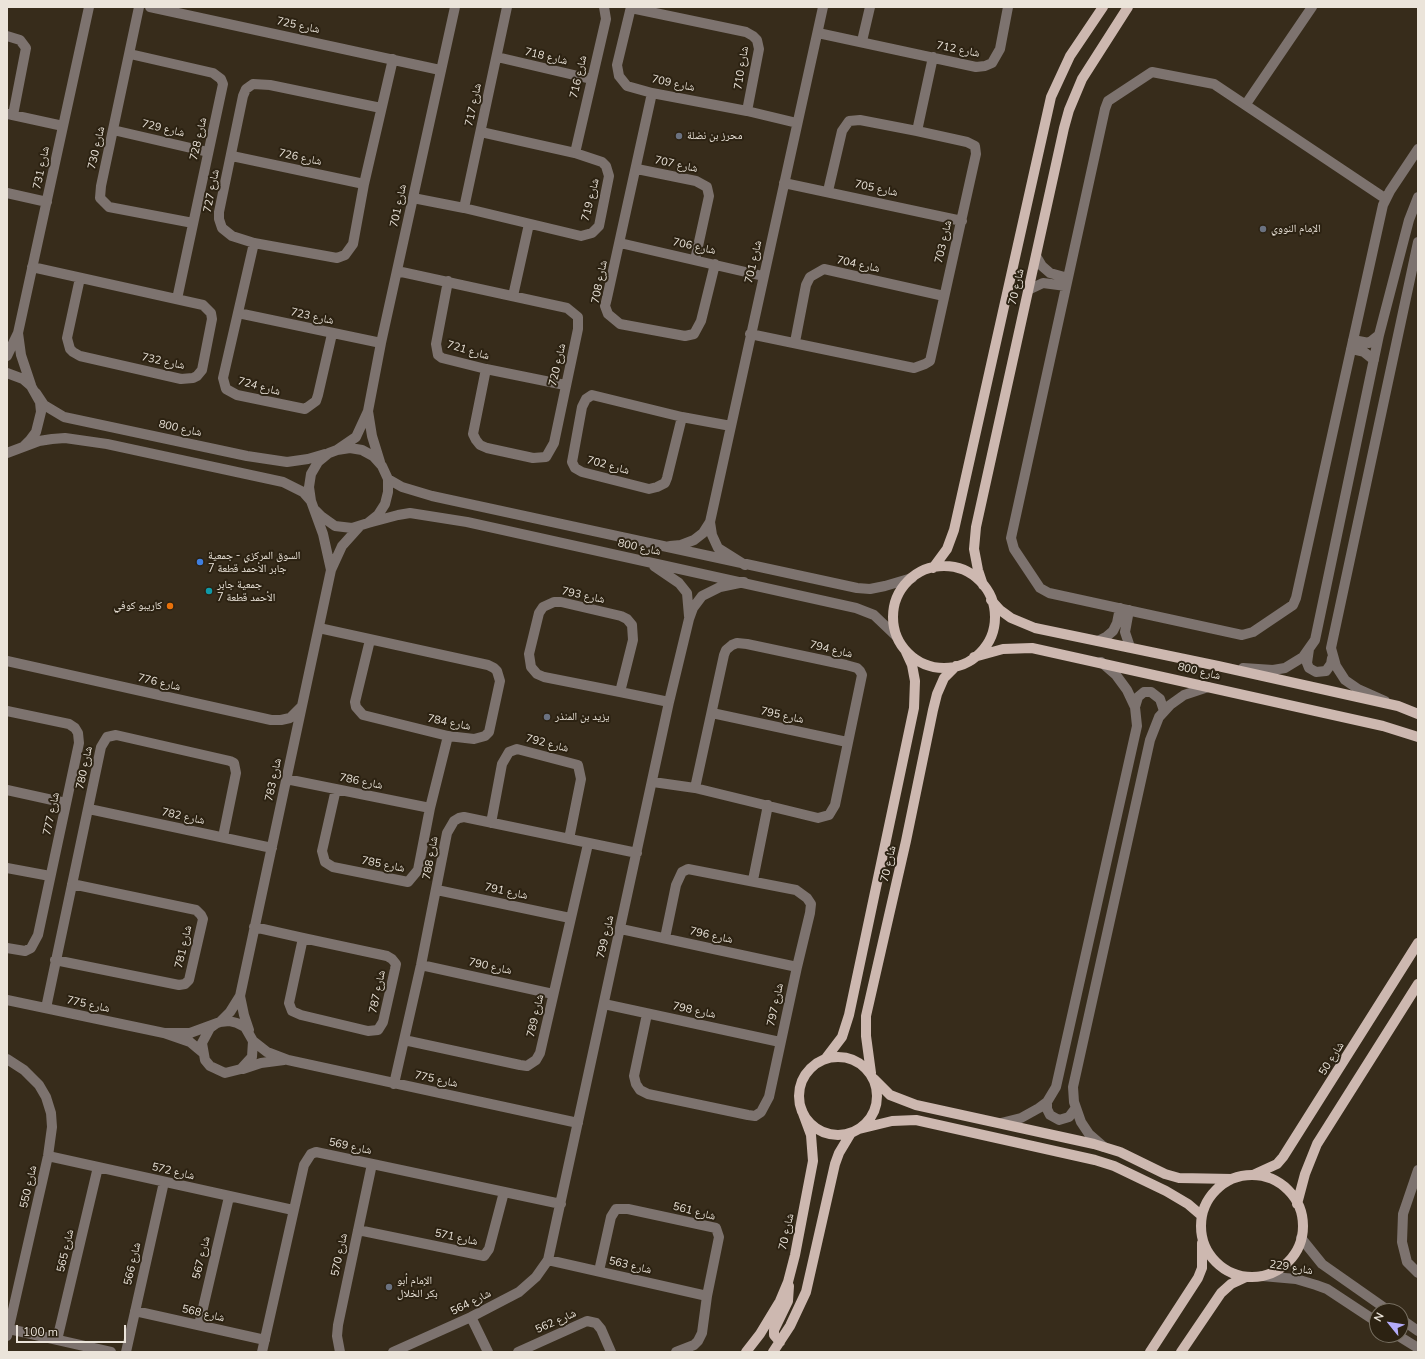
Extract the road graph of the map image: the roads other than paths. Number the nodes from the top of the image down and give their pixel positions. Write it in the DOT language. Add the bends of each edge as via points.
graph roads {
  1 [pos="89,7"];
  2 [pos="139,7"];
  3 [pos="150,7"];
  4 [pos="455,7"];
  5 [pos="507,7"];
  6 [pos="604,7"];
  7 [pos="823,7"];
  8 [pos="870,7"];
  9 [pos="1008,7"];
  10 [pos="1103,7"];
  11 [pos="1128,7"];
  12 [pos="1312,7"];
  13 [pos="631,8"];
  14 [pos="818,33"];
  15 [pos="7,36"];
  16 [pos="862,41"];
  17 [pos="130,54"];
  18 [pos="933,57"];
  19 [pos="497,58"];
  20 [pos="393,59"];
  21 [pos="440,70"];
  22 [pos="591,79"];
  23 [pos="652,92"];
  24 [pos="1246,104"];
  25 [pos="381,108"];
  26 [pos="747,111"];
  27 [pos="10,114"];
  28 [pos="797,123"];
  29 [pos="63,126"];
  30 [pos="113,130"];
  31 [pos="917,131"];
  32 [pos="480,132"];
  33 [pos="1418,149"];
  34 [pos="208,152"];
  35 [pos="575,153"];
  36 [pos="232,156"];
  37 [pos="637,169"];
  38 [pos="784,183"];
  39 [pos="364,184"];
  40 [pos="828,191"];
  41 [pos="7,193"];
  42 [pos="1418,197"];
  43 [pos="413,198"];
  44 [pos="1386,199"];
  45 [pos="47,202"];
  46 [pos="464,208"];
  47 [pos="962,221"];
  48 [pos="193,223"];
  49 [pos="529,224"];
  50 [pos="1418,242"];
  51 [pos="254,243"];
  52 [pos="620,243"];
  53 [pos="1036,256"];
  54 [pos="695,260"];
  55 [pos="715,264"];
  56 [pos="32,267"];
  57 [pos="397,271"];
  58 [pos="763,276"];
  59 [pos="80,278"];
  60 [pos="448,281"];
  61 [pos="1067,282"];
  62 [pos="1028,290"];
  63 [pos="513,296"];
  64 [pos="944,296"];
  65 [pos="177,299"];
  66 [pos="238,313"];
  67 [pos="18,333"];
  68 [pos="332,334"];
  69 [pos="750,334"];
  70 [pos="1379,336"];
  71 [pos="795,342"];
  72 [pos="381,343"];
  73 [pos="1352,345"];
  74 [pos="7,356"];
  75 [pos="1374,360"];
  76 [pos="486,369"];
  77 [pos="7,373"];
  78 [pos="565,385"];
  79 [pos="34,390"];
  80 [pos="368,411"];
  81 [pos="682,417"];
  82 [pos="731,426"];
  83 [pos="13,451"];
  84 [pos="333,451"];
  85 [pos="382,466"];
  86 [pos="388,479"];
  87 [pos="313,505"];
  88 [pos="710,522"];
  89 [pos="364,524"];
  90 [pos="661,547"];
  91 [pos="649,562"];
  92 [pos="745,565"];
  93 [pos="933,568"];
  94 [pos="331,570"];
  95 [pos="912,578"];
  96 [pos="744,582"];
  97 [pos="983,585"];
  98 [pos="991,600"];
  99 [pos="1124,610"];
  100 [pos="689,619"];
  101 [pos="319,628"];
  102 [pos="896,636"];
  103 [pos="370,640"];
  104 [pos="1098,641"];
  105 [pos="1130,647"];
  106 [pos="1309,649"];
  107 [pos="906,652"];
  108 [pos="974,658"];
  109 [pos="1332,658"];
  110 [pos="7,661"];
  111 [pos="1101,662"];
  112 [pos="956,666"];
  113 [pos="1218,666"];
  114 [pos="1208,687"];
  115 [pos="620,692"];
  116 [pos="669,702"];
  117 [pos="302,706"];
  118 [pos="1398,706"];
  119 [pos="1134,707"];
  120 [pos="7,711"];
  121 [pos="1164,711"];
  122 [pos="712,713"];
  123 [pos="1418,714"];
  124 [pos="448,736"];
  125 [pos="1418,737"];
  126 [pos="847,742"];
  127 [pos="286,779"];
  128 [pos="653,782"];
  129 [pos="695,788"];
  130 [pos="336,789"];
  131 [pos="7,790"];
  132 [pos="66,803"];
  133 [pos="768,805"];
  134 [pos="430,808"];
  135 [pos="89,809"];
  136 [pos="491,823"];
  137 [pos="223,838"];
  138 [pos="569,839"];
  139 [pos="588,844"];
  140 [pos="272,848"];
  141 [pos="637,853"];
  142 [pos="7,868"];
  143 [pos="50,876"];
  144 [pos="752,880"];
  145 [pos="72,884"];
  146 [pos="437,890"];
  147 [pos="570,918"];
  148 [pos="254,927"];
  149 [pos="621,929"];
  150 [pos="303,938"];
  151 [pos="665,938"];
  152 [pos="1418,943"];
  153 [pos="7,948"];
  154 [pos="55,960"];
  155 [pos="421,965"];
  156 [pos="797,967"];
  157 [pos="1418,984"];
  158 [pos="553,994"];
  159 [pos="240,996"];
  160 [pos="7,1000"];
  161 [pos="604,1004"];
  162 [pos="46,1008"];
  163 [pos="647,1014"];
  164 [pos="219,1023"];
  165 [pos="164,1033"];
  166 [pos="252,1037"];
  167 [pos="404,1040"];
  168 [pos="780,1042"];
  169 [pos="202,1052"];
  170 [pos="826,1058"];
  171 [pos="7,1059"];
  172 [pos="288,1060"];
  173 [pos="242,1069"];
  174 [pos="872,1076"];
  175 [pos="394,1084"];
  176 [pos="1047,1102"];
  177 [pos="801,1108"];
  178 [pos="1076,1109"];
  179 [pos="1001,1123"];
  180 [pos="578,1124"];
  181 [pos="855,1131"];
  182 [pos="1105,1148"];
  183 [pos="48,1156"];
  184 [pos="372,1164"];
  185 [pos="98,1167"];
  186 [pos="1253,1175"];
  187 [pos="1417,1175"];
  188 [pos="1232,1179"];
  189 [pos="164,1182"];
  190 [pos="504,1192"];
  191 [pos="229,1197"];
  192 [pos="561,1204"];
  193 [pos="1297,1204"];
  194 [pos="293,1210"];
  195 [pos="1202,1216"];
  196 [pos="358,1230"];
  197 [pos="1201,1231"];
  198 [pos="1301,1238"];
  199 [pos="548,1260"];
  200 [pos="599,1271"];
  201 [pos="1418,1273"];
  202 [pos="1262,1276"];
  203 [pos="1246,1277"];
  204 [pos="788,1282"];
  205 [pos="707,1296"];
  206 [pos="1378,1303"];
  207 [pos="135,1311"];
  208 [pos="1369,1317"];
  209 [pos="471,1318"];
  210 [pos="198,1325"];
  211 [pos="1409,1325"];
  212 [pos="1418,1331"];
  213 [pos="8,1332"];
  214 [pos="57,1340"];
  215 [pos="265,1340"];
  216 [pos="780,1342"];
  217 [pos="1409,1342"];
  218 [pos="412,1348"];
  219 [pos="1418,1348"];
  220 [pos="111,1352"];
  221 [pos="126,1352"];
  222 [pos="262,1352"];
  223 [pos="340,1352"];
  224 [pos="393,1352"];
  225 [pos="488,1352"];
  226 [pos="518,1352"];
  227 [pos="611,1352"];
  228 [pos="676,1352"];
  229 [pos="746,1352"];
  230 [pos="773,1352"];
  231 [pos="1150,1352"];
  232 [pos="1181,1352"];
  1 -- 29 [label="street, شارع 731"];
  2 -- 17 [label="street, شارع 730"];
  3 -- 20 [label="street, شارع 725"];
  4 -- 21 [label="street, شارع 701"];
  5 -- 19 [label="street, شارع 717"];
  6 -- 22 [label="street, شارع 716" via="606,18"];
  7 -- 14 [label="street, شارع 701"];
  8 -- 16 [label="street"];
  9 -- 18 [label="street, شارع 712" via="1000,50 992,63 976,67"];
  10 -- 93 [label="main road, شارع 70" via="1070,56 1050,97 954,530 947,549"];
  11 -- 53 [label="main road, شارع 70" via="1082,79 1069,110"];
  12 -- 24 [label="street"];
  13 -- 23 [label="street, شارع 709" via="617,58 619,76 627,86"];
  13 -- 26 [label="street, شارع 710" via="746,32 753,36 760,49"];
  14 -- 16 [label="street, شارع 712"];
  14 -- 28 [label="street, شارع 701"];
  15 -- 27 [label="street" via="20,40 26,48"];
  16 -- 18 [label="street, شارع 712"];
  17 -- 30 [label="street, شارع 730"];
  17 -- 34 [label="street, شارع 728" via="213,73 221,78 222,89"];
  18 -- 31 [label="street"];
  19 -- 22 [label="street, شارع 718"];
  19 -- 32 [label="street, شارع 717"];
  20 -- 21 [label="street, شارع 725"];
  20 -- 25 [label="street, شارع 727"];
  21 -- 43 [label="street, شارع 701"];
  22 -- 35 [label="street, شارع 716"];
  23 -- 26 [label="street, شارع 709"];
  23 -- 37 [label="street, شارع 708"];
  24 -- 44 [label="street"];
  24 -- 61 [label="street" via="1214,84 1158,72 1148,73 1110,98 1105,110"];
  25 -- 36 [label="street, شارع 727" via="270,85 253,84 246,89 243,96"];
  25 -- 39 [label="street, شارع 727"];
  26 -- 28 [label="street, شارع 709"];
  27 -- 29 [label="street"];
  28 -- 38 [label="street, شارع 701"];
  29 -- 45 [label="street, شارع 731"];
  30 -- 34 [label="street, شارع 729"];
  30 -- 48 [label="street, شارع 730" via="100,193 104,204"];
  31 -- 40 [label="street, شارع 703" via="860,120 848,121 842,131"];
  31 -- 47 [label="street, شارع 703" via="967,142 974,146 976,154"];
  32 -- 35 [label="street, شارع 719"];
  32 -- 46 [label="street, شارع 717"];
  33 -- 44 [label="street"];
  34 -- 48 [label="street, شارع 728"];
  35 -- 49 [label="street, شارع 719" via="602,162 609,170 599,226 592,233 582,236"];
  36 -- 39 [label="street, شارع 726"];
  36 -- 51 [label="street, شارع 727" via="218,219 227,232"];
  37 -- 52 [label="street, شارع 708"];
  37 -- 54 [label="street, شارع 707" via="696,180 707,187 709,196"];
  38 -- 40 [label="street, شارع 705"];
  38 -- 58 [label="street, شارع 701"];
  39 -- 51 [label="street, شارع 727" via="353,244 345,255 337,258"];
  40 -- 47 [label="street, شارع 705"];
  41 -- 45 [label="street"];
  42 -- 70 [label="street" via="1409,220"];
  43 -- 46 [label="street, شارع 719"];
  43 -- 57 [label="street, شارع 701"];
  44 -- 73 [label="street"];
  45 -- 56 [label="street, شارع 731"];
  46 -- 49 [label="street, شارع 719"];
  47 -- 64 [label="street, شارع 703"];
  48 -- 65 [label="street, شارع 728"];
  49 -- 63 [label="street"];
  50 -- 109 [label="street" via="1332,639"];
  51 -- 66 [label="street, شارع 724"];
  52 -- 54 [label="street, شارع 706"];
  52 -- 55 [label="street, شارع 708" via="606,306 608,314 620,324 685,336 694,334 701,321"];
  53 -- 61 [label="street" via="1050,274"];
  53 -- 62 [label="main road, شارع 70"];
  54 -- 55 [label="street, شارع 706"];
  55 -- 58 [label="street, شارع 706"];
  56 -- 59 [label="street, شارع 732"];
  56 -- 67 [label="street, شارع 731"];
  57 -- 60 [label="street, شارع 720"];
  57 -- 72 [label="street, شارع 701"];
  58 -- 69 [label="street, شارع 701"];
  59 -- 65 [label="street, شارع 732"];
  59 -- 65 [label="street, شارع 732" via="67,338 70,349 80,356 187,379 197,376 202,370 212,319 203,305"];
  60 -- 63 [label="street, شارع 720"];
  60 -- 76 [label="street, شارع 721" via="436,350 442,358"];
  61 -- 62 [label="street" via="1043,283"];
  61 -- 99 [label="street" via="1011,542 1043,590"];
  62 -- 97 [label="main road, شارع 70" via="976,527 974,549"];
  63 -- 78 [label="street, شارع 720" via="567,308 578,317 578,329"];
  64 -- 71 [label="street, شارع 704" via="824,270 816,272 806,285"];
  64 -- 71 [label="street, شارع 703" via="932,356 930,361 919,367"];
  66 -- 68 [label="street, شارع 723"];
  66 -- 68 [label="street, شارع 724" via="223,378 226,389 237,395 300,410 316,402"];
  67 -- 74 [label="street, شارع 731"];
  67 -- 79 [label="street, شارع 731" via="21,354"];
  68 -- 72 [label="street, شارع 723"];
  69 -- 71 [label="street, شارع 703"];
  69 -- 82 [label="street, شارع 701"];
  70 -- 73 [label="street" via="1369,343"];
  70 -- 75 [label="street"];
  72 -- 80 [label="street, شارع 701"];
  73 -- 75 [label="street"];
  73 -- 99 [label="street" via="1293,605 1253,632 1242,635"];
  75 -- 106 [label="street" via="1315,640"];
  76 -- 78 [label="street, شارع 721"];
  76 -- 78 [label="street, شارع 720" via="473,434 476,440 487,448 533,458 546,457 554,443"];
  77 -- 79 [label="street" via="23,379"];
  79 -- 83 [label="street, شارع 731" via="41,412 40,422 36,432"];
  79 -- 84 [label="street, شارع 800" via="44,405 64,416 248,456 287,462"];
  80 -- 84 [label="street, شارع 701" via="356,436"];
  80 -- 85 [label="street, شارع 701" via="372,436"];
  81 -- 81 [label="street, شارع 702" via="592,396 586,399 582,407 572,462 575,468 582,472 650,489 657,487 665,483 667,478"];
  81 -- 82 [label="street, شارع 702"];
  82 -- 88 [label="street, شارع 701"];
  83 -- 87 [label="street" via="39,440 58,438 107,444 283,482 303,492"];
  84 -- 85 [label="street" via="350,448 362,450 373,456"];
  84 -- 87 [label="street" via="318,462 311,474 309,487"];
  85 -- 86 [label="street"];
  86 -- 89 [label="street" via="385,504 378,515"];
  86 -- 90 [label="street, شارع 800" via="402,487 432,496"];
  87 -- 89 [label="street" via="321,516 335,526 352,528"];
  87 -- 94 [label="street, شارع 783"];
  88 -- 90 [label="street, شارع 701" via="703,533 694,540 681,545"];
  88 -- 92 [label="street, شارع 701" via="718,548"];
  89 -- 91 [label="street, شارع 800" via="398,515 430,515"];
  89 -- 94 [label="street, شارع 783" via="342,546"];
  90 -- 92 [label="street, شارع 800"];
  91 -- 96 [label="street, شارع 800"];
  91 -- 100 [label="street, شارع 799" via="679,583 687,593"];
  92 -- 95 [label="street, شارع 800" via="857,588 870,589"];
  93 -- 95 [label="main road"];
  93 -- 97 [label="main road" via="957,568 972,575"];
  94 -- 101 [label="street, شارع 783"];
  95 -- 102 [label="main road" via="898,594 895,604 893,615"];
  96 -- 100 [label="street, شارع 799" via="720,587 702,596"];
  96 -- 102 [label="street, شارع 800" via="861,610 880,620"];
  97 -- 98 [label="main road"];
  98 -- 104 [label="main road, شارع 800" via="1000,610 1021,623"];
  98 -- 108 [label="main road" via="994,616 992,631 988,641"];
  99 -- 104 [label="street" via="1113,631"];
  99 -- 105 [label="street" via="1125,632"];
  100 -- 116 [label="street, شارع 799"];
  101 -- 103 [label="street, شارع 784"];
  101 -- 117 [label="street, شارع 783"];
  102 -- 107 [label="main road"];
  103 -- 124 [label="street, شارع 784" via="355,702 359,711 369,718"];
  103 -- 124 [label="street, شارع 784" via="488,665 497,671 500,681 489,732 478,739"];
  104 -- 105 [label="main road, شارع 800"];
  105 -- 113 [label="main road, شارع 800"];
  106 -- 109 [label="street" via="1308,663 1316,672 1326,671"];
  106 -- 113 [label="street" via="1303,657 1286,668 1273,670"];
  107 -- 112 [label="main road" via="929,666"];
  107 -- 170 [label="main road, شارع 70" via="915,681 914,708 848,1015 842,1037"];
  108 -- 111 [label="main road, شارع 800" via="1003,649 1032,648"];
  108 -- 112 [label="main road"];
  109 -- 118 [label="street" via="1351,685"];
  110 -- 117 [label="street, شارع 776" via="271,720 290,718"];
  111 -- 114 [label="main road, شارع 800"];
  111 -- 119 [label="street" via="1124,684"];
  112 -- 174 [label="main road, شارع 70" via="944,678 933,710 866,1016"];
  113 -- 118 [label="main road, شارع 800"];
  114 -- 121 [label="street" via="1184,695"];
  114 -- 125 [label="main road, شارع 800" via="1383,726"];
  115 -- 115 [label="street, شارع 793" via="537,674 531,667 529,654 543,607 560,602 627,619 632,625 633,640"];
  115 -- 116 [label="street, شارع 793"];
  116 -- 128 [label="street, شارع 799"];
  117 -- 127 [label="street, شارع 783"];
  118 -- 123 [label="main road, شارع 800"];
  119 -- 121 [label="street" via="1138,697 1144,692 1151,692 1160,699"];
  119 -- 176 [label="street" via="1137,726 1058,1081"];
  120 -- 132 [label="street, شارع 777" via="69,724 75,728 78,733 78,749"];
  121 -- 178 [label="street" via="1155,724 1150,740 1073,1087"];
  122 -- 126 [label="street, شارع 795"];
  122 -- 126 [label="street, شارع 794" via="726,650 737,643 846,665 856,668 862,675"];
  122 -- 129 [label="street, شارع 794"];
  124 -- 134 [label="street, شارع 785"];
  126 -- 133 [label="street, شارع 794" via="835,805 829,815 818,818"];
  127 -- 130 [label="street, شارع 786"];
  127 -- 140 [label="street, شارع 783"];
  128 -- 129 [label="street, شارع 794"];
  128 -- 141 [label="street, شارع 799"];
  129 -- 133 [label="street, شارع 794"];
  130 -- 134 [label="street, شارع 786"];
  130 -- 134 [label="street, شارع 785" via="322,851 325,862 333,867 403,882 411,879 418,870"];
  131 -- 132 [label="street"];
  132 -- 143 [label="street, شارع 777"];
  133 -- 144 [label="street"];
  135 -- 137 [label="street, شارع 782"];
  135 -- 137 [label="street, شارع 780" via="101,747 107,737 116,735 234,763 236,773"];
  135 -- 145 [label="street, شارع 780"];
  136 -- 138 [label="street, شارع 788"];
  136 -- 138 [label="street, شارع 792" via="502,764 509,752 517,749 578,765 581,779"];
  136 -- 146 [label="street, شارع 788" via="464,817 454,821 447,833"];
  137 -- 140 [label="street, شارع 782"];
  138 -- 139 [label="street, شارع 788"];
  139 -- 141 [label="street, شارع 788"];
  139 -- 147 [label="street, شارع 789"];
  140 -- 148 [label="street, شارع 783"];
  141 -- 149 [label="street, شارع 799"];
  142 -- 143 [label="street"];
  143 -- 153 [label="street, شارع 777" via="35,943 25,951"];
  144 -- 151 [label="street, شارع 797" via="694,869 682,872 676,885"];
  144 -- 156 [label="street, شارع 797" via="796,890 808,898 811,904 810,913"];
  145 -- 154 [label="street, شارع 780"];
  145 -- 154 [label="street, شارع 781" via="196,910 203,919 189,980 184,984 178,985"];
  146 -- 147 [label="street, شارع 791"];
  146 -- 155 [label="street, شارع 788"];
  147 -- 158 [label="street, شارع 789"];
  148 -- 150 [label="street, شارع 787"];
  148 -- 159 [label="street, شارع 783"];
  149 -- 151 [label="street, شارع 796"];
  149 -- 161 [label="street, شارع 799"];
  150 -- 150 [label="street, شارع 787" via="289,1003 292,1011 368,1031 378,1030 383,1022 396,964 392,959"];
  151 -- 156 [label="street, شارع 796"];
  152 -- 186 [label="main road, شارع 50" via="1283,1158"];
  154 -- 162 [label="street, شارع 780"];
  155 -- 158 [label="street, شارع 790"];
  155 -- 167 [label="street, شارع 788"];
  156 -- 168 [label="street, شارع 797"];
  157 -- 193 [label="main road" via="1317,1144"];
  158 -- 167 [label="street, شارع 789" via="540,1053 536,1060 527,1066"];
  159 -- 164 [label="street, شارع 783"];
  159 -- 166 [label="street, شارع 783"];
  160 -- 162 [label="street, شارع 775"];
  161 -- 163 [label="street, شارع 798"];
  161 -- 180 [label="street, شارع 799"];
  162 -- 165 [label="street, شارع 775"];
  163 -- 168 [label="street, شارع 798"];
  163 -- 168 [label="street, شارع 797" via="634,1076 640,1090 648,1094 755,1116 766,1106"];
  164 -- 165 [label="street, شارع 775" via="190,1033"];
  164 -- 166 [label="street" via="237,1023 245,1027"];
  164 -- 169 [label="street" via="210,1028 205,1035"];
  165 -- 169 [label="street, شارع 775" via="190,1042"];
  166 -- 172 [label="street, شارع 775" via="267,1052"];
  166 -- 173 [label="street" via="252,1057"];
  167 -- 175 [label="street, شارع 788"];
  169 -- 173 [label="street" via="210,1066 217,1071 225,1073"];
  170 -- 174 [label="main road" via="846,1057 856,1060"];
  170 -- 177 [label="main road" via="811,1067 801,1082"];
  171 -- 183 [label="street, شارع 550" via="24,1070 39,1085 46,1097 52,1126"];
  172 -- 173 [label="street, شارع 775" via="261,1063"];
  172 -- 175 [label="street, شارع 775"];
  174 -- 179 [label="main road" via="890,1094 906,1102"];
  174 -- 181 [label="main road" via="877,1090 874,1112 868,1122"];
  175 -- 180 [label="street, شارع 775"];
  176 -- 178 [label="street" via="1048,1112 1059,1120 1069,1117"];
  176 -- 179 [label="street" via="1026,1116"];
  177 -- 181 [label="main road" via="810,1123 825,1133 838,1135"];
  177 -- 204 [label="main road, شارع 70" via="811,1135 813,1161"];
  178 -- 182 [label="street" via="1089,1134"];
  179 -- 182 [label="main road"];
  180 -- 192 [label="street, شارع 799"];
  181 -- 195 [label="main road" via="892,1121 916,1120 1095,1160 1114,1166 1166,1191"];
  181 -- 216 [label="main road" via="839,1153 835,1164 806,1292"];
  182 -- 188 [label="main road" via="1179,1178"];
  183 -- 185 [label="street, شارع 572"];
  183 -- 213 [label="street, شارع 550"];
  184 -- 190 [label="street, شارع 569"];
  184 -- 194 [label="street, شارع 569" via="316,1152 311,1154 304,1164"];
  184 -- 196 [label="street, شارع 570"];
  185 -- 189 [label="street, شارع 572"];
  185 -- 214 [label="street, شارع 565"];
  186 -- 188 [label="main road"];
  186 -- 193 [label="main road" via="1279,1183 1293,1196"];
  187 -- 201 [label="street" via="1403,1214 1402,1242 1407,1262"];
  188 -- 195 [label="main road" via="1212,1194"];
  189 -- 191 [label="street, شارع 572"];
  189 -- 207 [label="street, شارع 566"];
  190 -- 192 [label="street, شارع 569"];
  190 -- 196 [label="street, شارع 571" via="490,1250 484,1256"];
  191 -- 194 [label="street, شارع 572"];
  191 -- 210 [label="street, شارع 567"];
  192 -- 199 [label="street, شارع 799"];
  193 -- 198 [label="main road" via="1302,1221"];
  194 -- 215 [label="street, شارع 569"];
  195 -- 197 [label="main road"];
  196 -- 223 [label="street, شارع 570" via="338,1325"];
  197 -- 203 [label="main road" via="1206,1248 1216,1262 1230,1272"];
  197 -- 231 [label="main road" via="1202,1268 1198,1278"];
  198 -- 202 [label="main road" via="1287,1262"];
  198 -- 206 [label="street, شارع 229" via="1322,1264"];
  199 -- 200 [label="street, شارع 563"];
  199 -- 209 [label="street, شارع 564" via="526,1286"];
  200 -- 205 [label="street, شارع 563"];
  200 -- 205 [label="street, شارع 561" via="611,1217 616,1209 628,1209 712,1227 718,1230 719,1237"];
  202 -- 203 [label="main road"];
  202 -- 208 [label="street, شارع 229" via="1296,1279 1316,1285"];
  203 -- 232 [label="main road" via="1231,1284 1221,1293"];
  204 -- 216 [label="main road" via="788,1301 773,1332"];
  204 -- 229 [label="main road, شارع 70" via="780,1301"];
  205 -- 228 [label="street, شارع 561" via="700,1338 694,1345"];
  207 -- 210 [label="street, شارع 568"];
  207 -- 221 [label="street, شارع 566"];
  209 -- 218 [label="street, شارع 564"];
  209 -- 225 [label="street"];
  210 -- 215 [label="street, شارع 568"];
  211 -- 212 [label="street"];
  213 -- 214 [label="street"];
  214 -- 220 [label="street"];
  215 -- 222 [label="street, شارع 569"];
  216 -- 230 [label="main road"];
  217 -- 219 [label="street"];
  218 -- 224 [label="street, شارع 564"];
  226 -- 227 [label="street, شارع 562" via="587,1321 596,1323 601,1329"];
}
